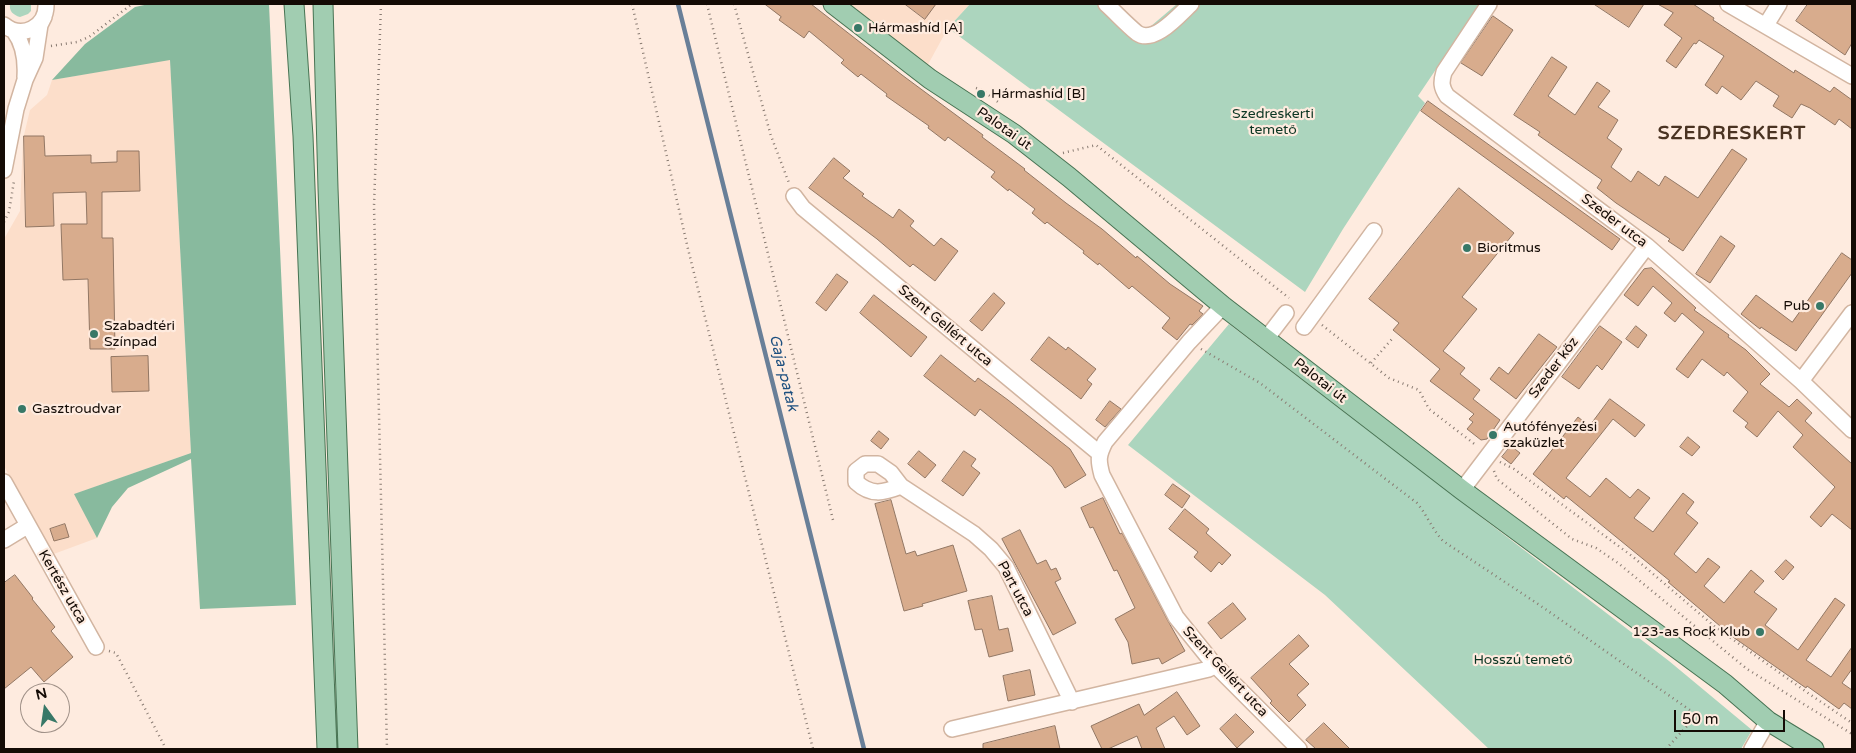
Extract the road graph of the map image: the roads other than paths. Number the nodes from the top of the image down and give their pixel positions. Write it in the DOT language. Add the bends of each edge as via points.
graph roads {
  1 [pos="294,4"];
  2 [pos="324,4"];
  3 [pos="833,4"];
  4 [pos="1106,4"];
  5 [pos="1191,4"];
  6 [pos="1489,4"];
  7 [pos="1728,4"];
  8 [pos="1779,4"];
  9 [pos="47,8"];
  10 [pos="1766,24"];
  11 [pos="7,28"];
  12 [pos="1852,76"];
  13 [pos="25,80"];
  14 [pos="4,170"];
  15 [pos="794,196"];
  16 [pos="1374,231"];
  17 [pos="1647,246"];
  18 [pos="1223,306"];
  19 [pos="1286,313"];
  20 [pos="1852,313"];
  21 [pos="1307,322"];
  22 [pos="1266,339"];
  23 [pos="1800,381"];
  24 [pos="1852,430"];
  25 [pos="1099,454"];
  26 [pos="4,482"];
  27 [pos="901,486"];
  28 [pos="1462,490"];
  29 [pos="27,526"];
  30 [pos="4,540"];
  31 [pos="96,647"];
  32 [pos="1213,663"];
  33 [pos="1072,702"];
  34 [pos="1768,721"];
  35 [pos="952,729"];
  36 [pos="327,749"];
  37 [pos="348,749"];
  38 [pos="1299,749"];
  39 [pos="1752,749"];
  40 [pos="1814,749"];
  1 -- 36 [label="main road" via="303,136"];
  2 -- 37 [label="main road"];
  3 -- 18 [label="main road, Palotai út" via="930,78 1021,139"];
  4 -- 5 [label="street" via="1139,34 1148,36 1157,34"];
  6 -- 17 [label="street, Szeder utca" via="1444,72 1441,80 1447,96"];
  7 -- 10 [label="street"];
  8 -- 10 [label="street"];
  9 -- 11 [label="street" via="35,28 21,32"];
  9 -- 13 [label="street" via="40,25 35,58"];
  10 -- 12 [label="street"];
  11 -- 13 [label="street" via="18,36 24,57"];
  13 -- 14 [label="street"];
  15 -- 25 [label="street, Szent Gellért utca" via="803,208"];
  16 -- 21 [label="street"];
  17 -- 23 [label="street, Szeder utca"];
  17 -- 28 [label="street, Szeder köz"];
  18 -- 22 [label="main road, Palotai út"];
  18 -- 25 [label="street" via="1105,442"];
  19 -- 22 [label="street"];
  20 -- 23 [label="street"];
  22 -- 28 [label="main road, Palotai út"];
  23 -- 24 [label="street, Szeder utca"];
  25 -- 32 [label="street, Szent Gellért utca" via="1102,475 1162,593 1176,617"];
  26 -- 29 [label="street, Kertész utca"];
  27 -- 33 [label="street, Part utca" via="974,534 1006,567"];
  28 -- 34 [label="main road, Palotai út" via="1725,684"];
  29 -- 30 [label="street"];
  29 -- 31 [label="street, Kertész utca"];
  32 -- 33 [label="street" via="1209,669"];
  32 -- 38 [label="street, Szent Gellért utca"];
  33 -- 35 [label="street"];
  34 -- 39 [label="street"];
  34 -- 40 [label="main road, Palotai út"];
}
